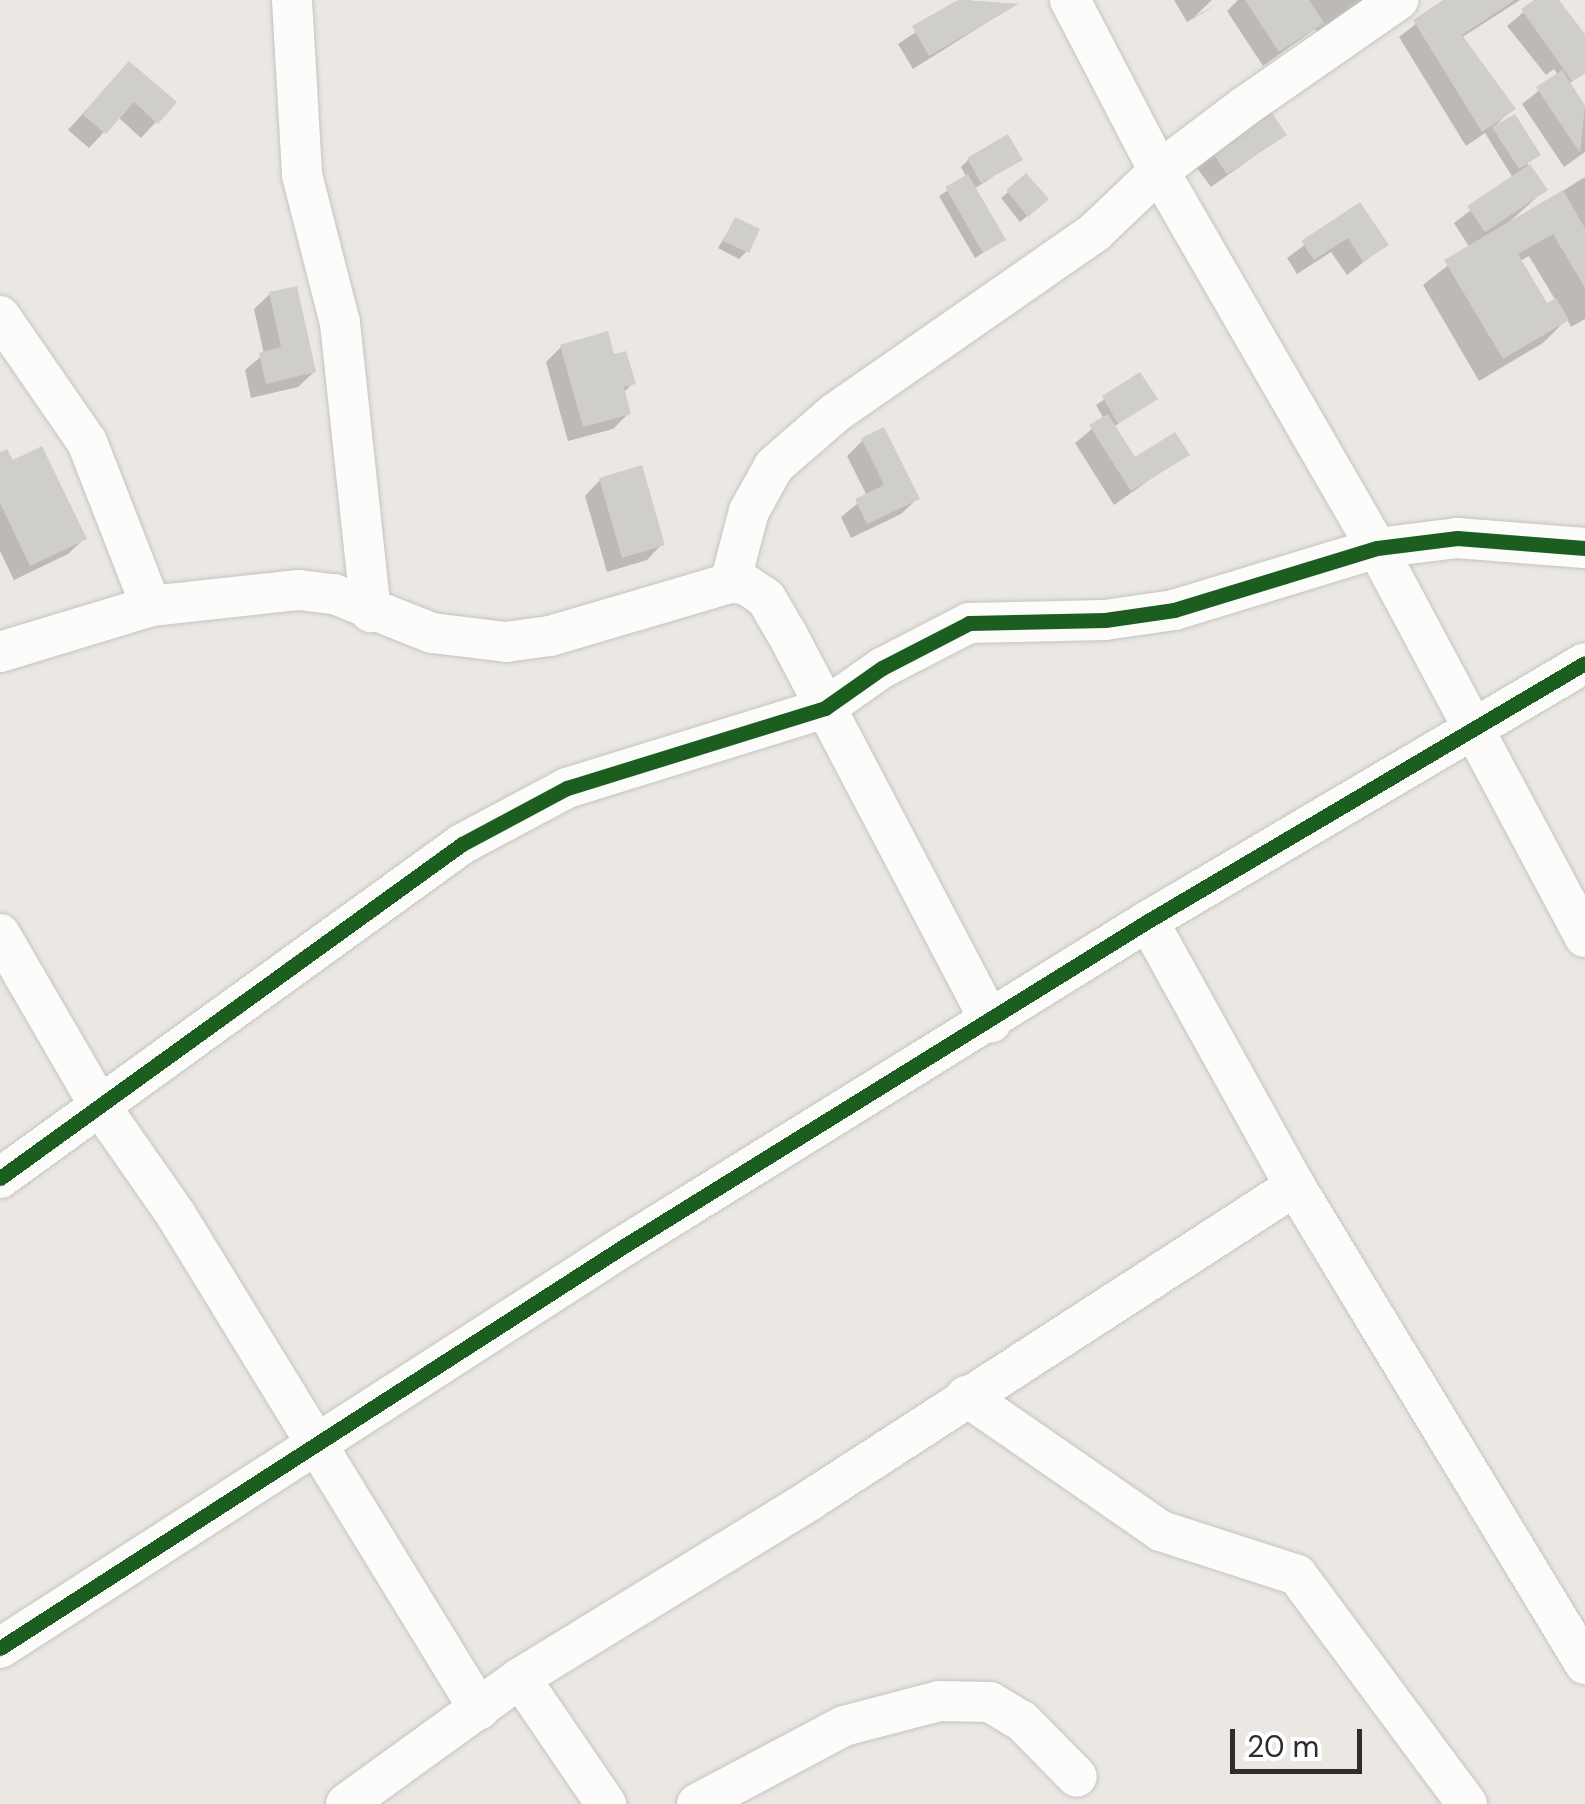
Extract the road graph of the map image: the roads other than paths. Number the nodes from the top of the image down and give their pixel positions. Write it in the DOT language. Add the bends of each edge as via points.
graph roads {
  1 [pos="292,0"];
  2 [pos="1070,0"];
  3 [pos="1398,0"];
  4 [pos="1159,171"];
  5 [pos="0,316"];
  6 [pos="1377,548"];
  7 [pos="1585,548"];
  8 [pos="730,583"];
  9 [pos="151,606"];
  10 [pos="371,612"];
  11 [pos="0,652"];
  12 [pos="1585,663"];
  13 [pos="825,708"];
  14 [pos="1473,730"];
  15 [pos="1148,921"];
  16 [pos="0,934"];
  17 [pos="1585,938"];
  18 [pos="991,1023"];
  19 [pos="98,1103"];
  20 [pos="0,1178"];
  21 [pos="1294,1186"];
  22 [pos="966,1396"];
  23 [pos="317,1441"];
  24 [pos="0,1648"];
  25 [pos="1585,1664"];
  26 [pos="520,1678"];
  27 [pos="479,1709"];
  28 [pos="1077,1777"];
  29 [pos="346,1804"];
  30 [pos="606,1804"];
  31 [pos="697,1804"];
  32 [pos="1467,1804"];
  1 -- 10 [label="street" via="302,175 340,322"];
  2 -- 4 [label="street"];
  3 -- 4 [label="street"];
  4 -- 6 [label="street"];
  4 -- 8 [label="street" via="1095,232 835,413 774,466 748,511"];
  5 -- 9 [label="street" via="87,442"];
  6 -- 7 [label="street" via="1456,538"];
  6 -- 13 [label="street" via="1174,610 1105,620 969,624 882,668"];
  6 -- 14 [label="street"];
  8 -- 10 [label="street" via="550,636 506,642 432,633"];
  8 -- 13 [label="street" via="766,598"];
  9 -- 10 [label="street" via="299,590 334,594"];
  9 -- 11 [label="street"];
  12 -- 14 [label="street"];
  13 -- 18 [label="street"];
  13 -- 19 [label="street" via="567,788 462,844"];
  14 -- 15 [label="street"];
  14 -- 17 [label="street"];
  15 -- 18 [label="street"];
  15 -- 21 [label="street"];
  16 -- 19 [label="street"];
  18 -- 23 [label="street"];
  19 -- 20 [label="street"];
  19 -- 23 [label="street"];
  21 -- 22 [label="street"];
  21 -- 25 [label="street"];
  22 -- 26 [label="street"];
  22 -- 32 [label="street" via="1161,1531 1297,1576"];
  23 -- 24 [label="street"];
  23 -- 27 [label="street"];
  26 -- 27 [label="street"];
  26 -- 30 [label="street"];
  27 -- 29 [label="street"];
  28 -- 31 [label="street" via="1022,1721 990,1702 938,1701 844,1726"];
}
